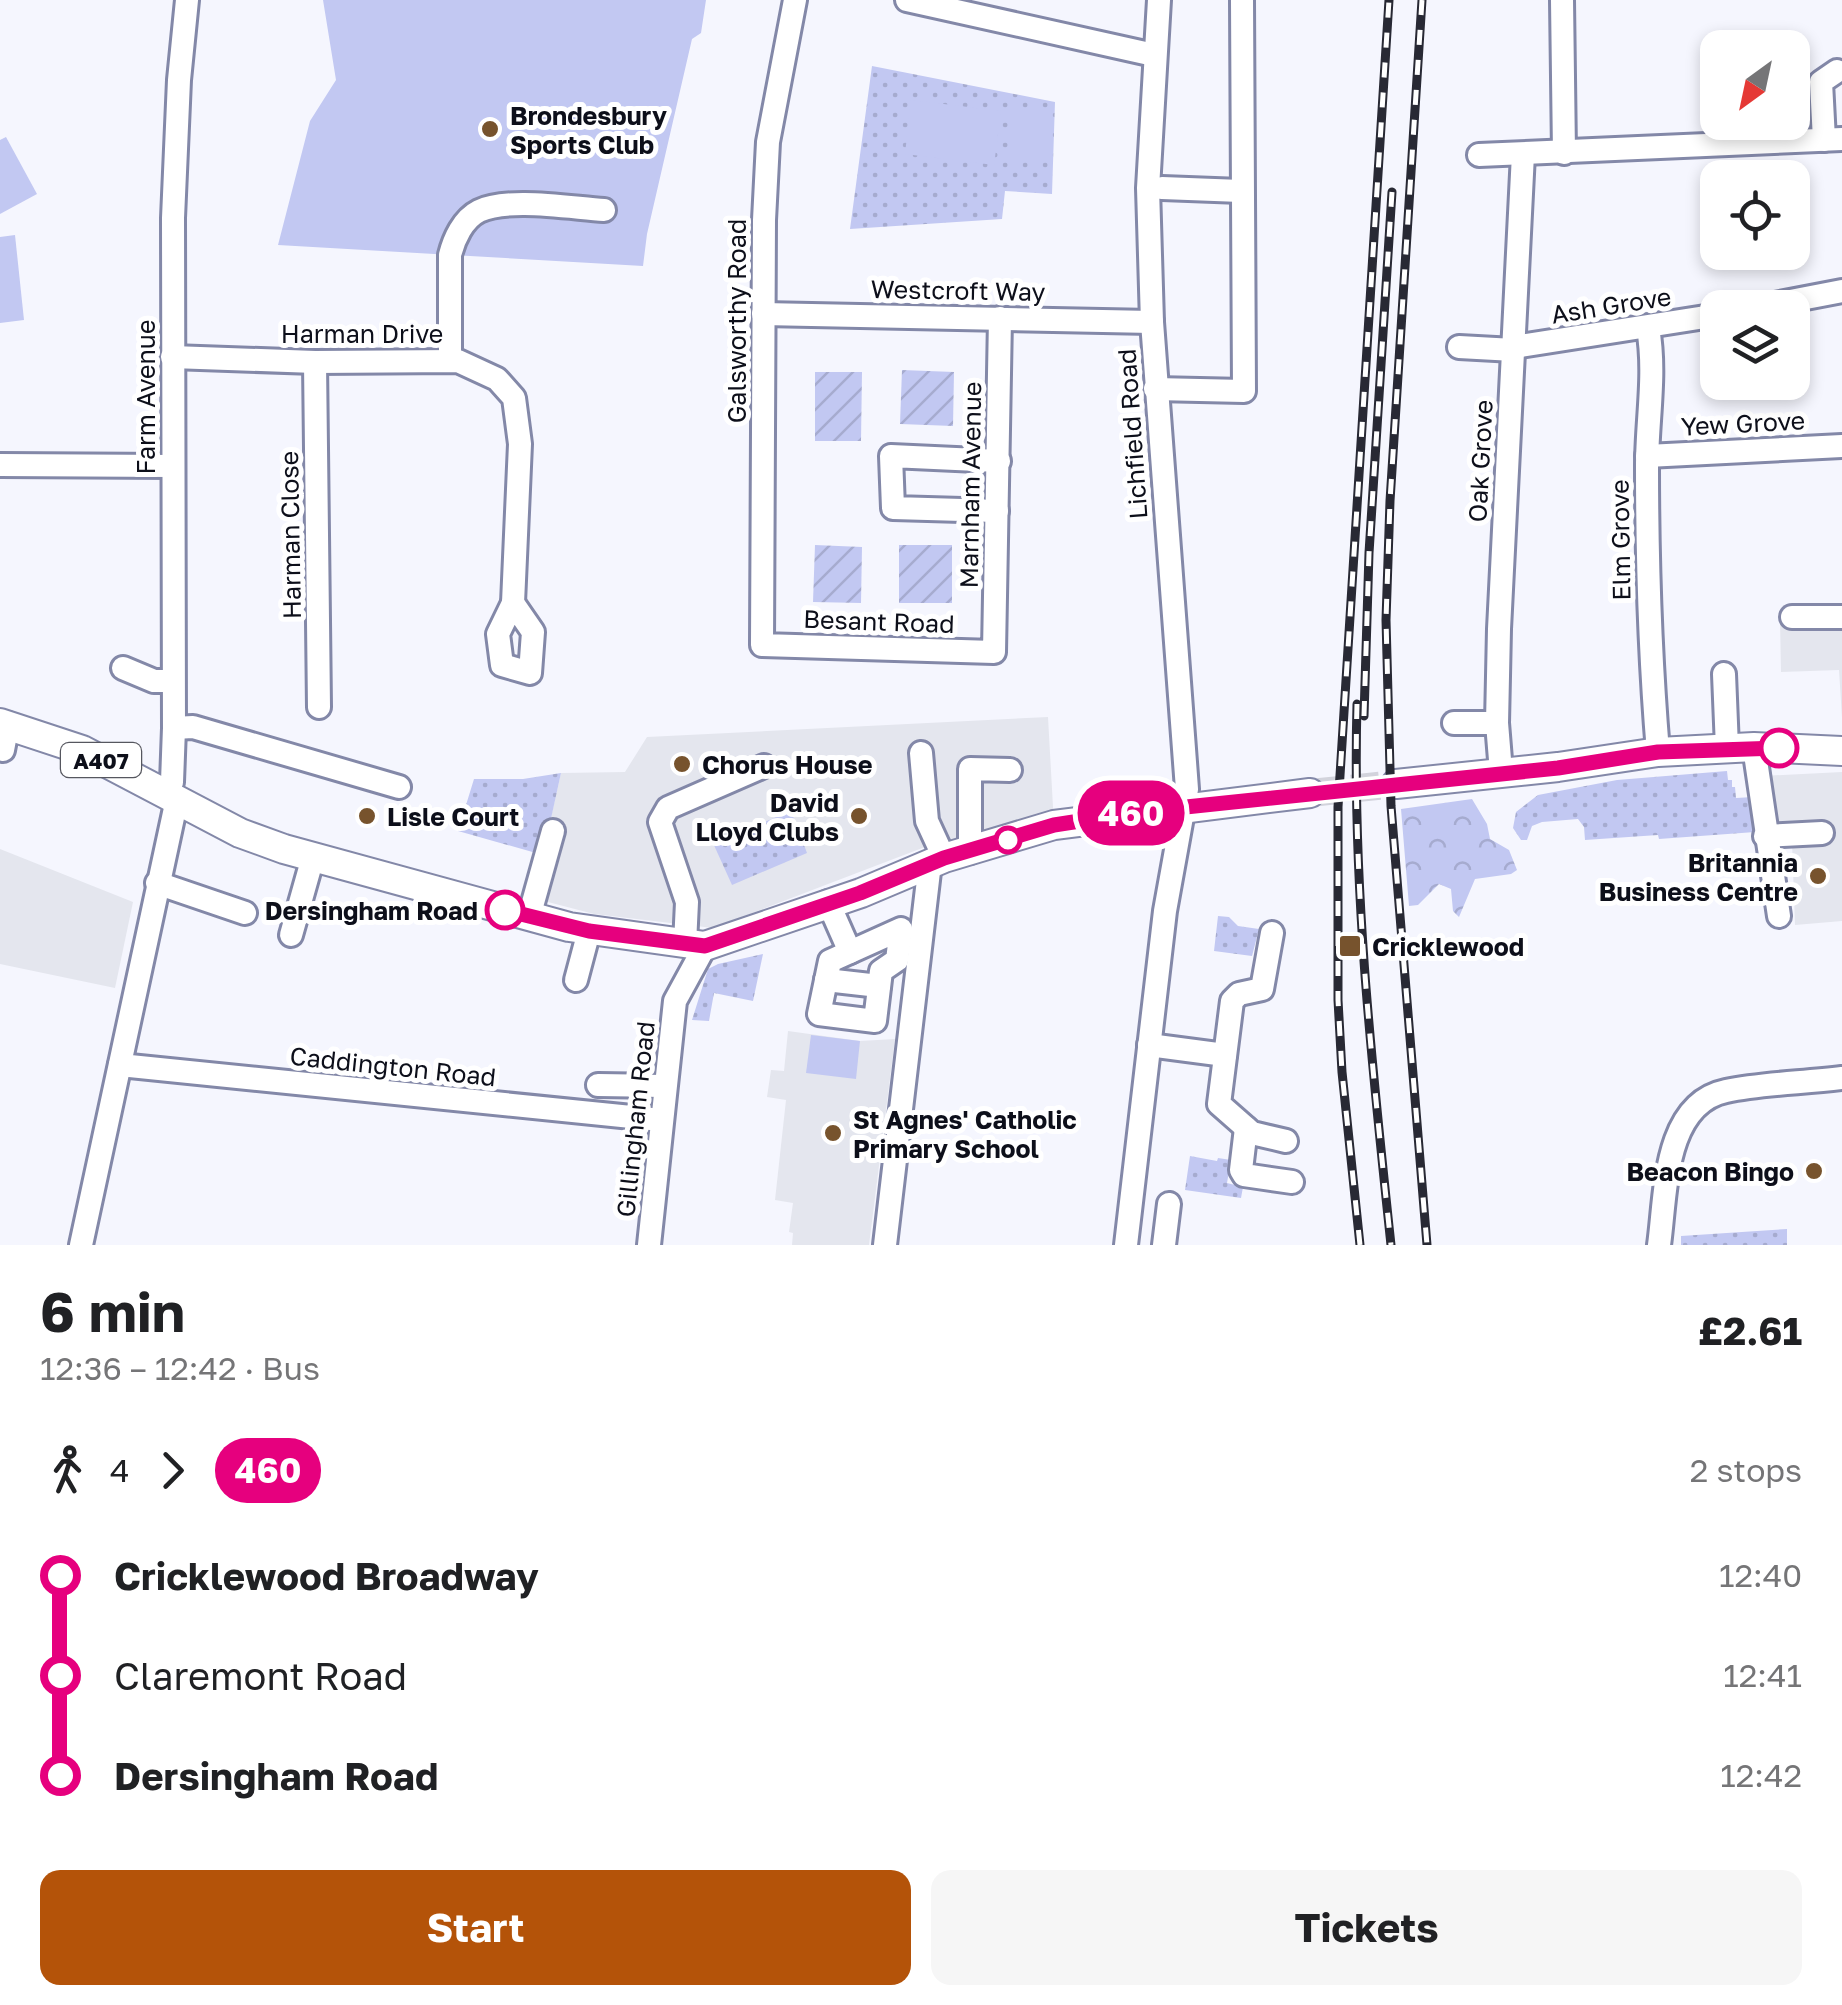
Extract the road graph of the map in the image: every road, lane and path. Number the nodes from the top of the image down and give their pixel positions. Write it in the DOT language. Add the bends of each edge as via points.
graph roads {
  1 [pos="187,0"];
  2 [pos="795,0"];
  3 [pos="907,0"];
  4 [pos="1158,0"];
  5 [pos="1242,0"];
  6 [pos="1562,0"];
  7 [pos="1154,55"];
  8 [pos="1837,71"];
  9 [pos="1833,140"];
  10 [pos="1523,154"];
  11 [pos="1564,154"];
  12 [pos="1479,155"];
  13 [pos="1162,188"];
  14 [pos="1240,191"];
  15 [pos="604,210"];
  16 [pos="1842,291"];
  17 [pos="1810,297"];
  18 [pos="763,314"];
  19 [pos="1000,318"];
  20 [pos="1700,318"];
  21 [pos="1152,322"];
  22 [pos="1648,328"];
  23 [pos="1460,347"];
  24 [pos="1514,348"];
  25 [pos="172,356"];
  26 [pos="450,361"];
  27 [pos="315,362"];
  28 [pos="1155,389"];
  29 [pos="1842,446"];
  30 [pos="1647,456"];
  31 [pos="999,461"];
  32 [pos="0,465"];
  33 [pos="173,466"];
  34 [pos="997,511"];
  35 [pos="513,603"];
  36 [pos="1792,617"];
  37 [pos="1842,617"];
  38 [pos="762,645"];
  39 [pos="994,652"];
  40 [pos="123,668"];
  41 [pos="1724,674"];
  42 [pos="172,682"];
  43 [pos="319,707"];
  44 [pos="1454,723"];
  45 [pos="174,728"];
  46 [pos="4,732"];
  47 [pos="1497,733"];
  48 [pos="1740,747"];
  49 [pos="1842,750"];
  50 [pos="1658,752"];
  51 [pos="921,753"];
  52 [pos="764,766"];
  53 [pos="1010,770"];
  54 [pos="1501,772"];
  55 [pos="1396,784"];
  56 [pos="399,787"];
  57 [pos="1310,793"];
  58 [pos="172,796"];
  59 [pos="1186,807"];
  60 [pos="553,832"];
  61 [pos="1822,833"];
  62 [pos="1765,836"];
  63 [pos="313,857"];
  64 [pos="948,858"];
  65 [pos="157,883"];
  66 [pos="831,901"];
  67 [pos="245,914"];
  68 [pos="529,916"];
  69 [pos="1779,916"];
  70 [pos="589,931"];
  71 [pos="1272,933"];
  72 [pos="292,935"];
  73 [pos="695,945"];
  74 [pos="854,950"];
  75 [pos="576,980"];
  76 [pos="826,980"];
  77 [pos="879,986"];
  78 [pos="1149,1045"];
  79 [pos="1225,1055"];
  80 [pos="120,1065"];
  81 [pos="1842,1078"];
  82 [pos="598,1085"];
  83 [pos="664,1086"];
  84 [pos="661,1120"];
  85 [pos="1246,1128"];
  86 [pos="1286,1140"];
  87 [pos="1292,1182"];
  88 [pos="1168,1204"];
  89 [pos="1129,1244"];
  90 [pos="81,1245"];
  91 [pos="649,1245"];
  92 [pos="885,1245"];
  93 [pos="1164,1245"];
  94 [pos="1659,1245"];
  1 -- 25 [label="street, Farm Avenue" via="172,218"];
  2 -- 18 [label="street, Galsworthy Road" via="768,142"];
  3 -- 7 [label="street"];
  4 -- 7 [label="street, Lichfield Road"];
  5 -- 14 [label="street"];
  6 -- 11 [label="street"];
  7 -- 21 [label="street, Lichfield Road" via="1148,188"];
  8 -- 9 [label="street" via="1822,82"];
  9 -- 11 [label="street"];
  10 -- 11 [label="street"];
  10 -- 12 [label="street"];
  10 -- 24 [label="street, Oak Grove"];
  13 -- 14 [label="street"];
  14 -- 28 [label="street" via="1244,391"];
  15 -- 26 [label="street" via="495,206 471,217 450,255"];
  16 -- 17 [label="street"];
  18 -- 19 [label="street, Westcroft Way"];
  18 -- 38 [label="street, Galsworthy Road"];
  19 -- 21 [label="street, Westcroft Way"];
  19 -- 31 [label="street, Marnham Avenue"];
  20 -- 22 [label="street, Ash Grove"];
  21 -- 28 [label="street, Lichfield Road"];
  22 -- 24 [label="street, Ash Grove"];
  22 -- 30 [label="street, Elm Grove" via="1653,354"];
  23 -- 24 [label="street, Ash Grove"];
  24 -- 47 [label="street, Oak Grove"];
  25 -- 27 [label="street, Harman Drive"];
  25 -- 33 [label="street, Farm Avenue"];
  26 -- 27 [label="street, Harman Drive"];
  26 -- 35 [label="street, Harman Drive" via="498,379 514,398 520,444"];
  27 -- 43 [label="street, Harman Close"];
  28 -- 59 [label="street, Lichfield Road"];
  29 -- 30 [label="street, Yew Grove"];
  30 -- 50 [label="street, Elm Grove"];
  31 -- 34 [label="street, Marnham Avenue"];
  31 -- 34 [label="street" via="891,456 893,508"];
  32 -- 33 [label="street"];
  33 -- 42 [label="street, Farm Avenue"];
  34 -- 39 [label="street, Marnham Avenue"];
  36 -- 37 [label="street"];
  38 -- 39 [label="street, Besant Road"];
  40 -- 42 [label="street"];
  41 -- 48 [label="street"];
  42 -- 45 [label="street, Farm Avenue"];
  44 -- 47 [label="street"];
  45 -- 56 [label="street"];
  45 -- 58 [label="street, Farm Avenue"];
  46 -- 58 [label="main road, A407" via="82,750"];
  47 -- 54 [label="street, Oak Grove"];
  48 -- 49 [label="main road"];
  48 -- 50 [label="main road"];
  48 -- 62 [label="street"];
  50 -- 54 [label="main road"];
  51 -- 64 [label="street" via="926,821"];
  52 -- 73 [label="street" via="668,808 660,822"];
  53 -- 64 [label="street" via="970,770"];
  54 -- 55 [label="main road"];
  57 -- 59 [label="main road, A407"];
  58 -- 63 [label="main road, A407" via="250,837"];
  58 -- 65 [label="street"];
  59 -- 64 [label="main road, A407" via="1054,825"];
  59 -- 78 [label="street, Lichfield Road"];
  60 -- 68 [label="street"];
  61 -- 62 [label="street"];
  62 -- 69 [label="street"];
  63 -- 68 [label="main road, A407"];
  63 -- 72 [label="street"];
  64 -- 66 [label="main road, A407"];
  64 -- 92 [label="street"];
  65 -- 67 [label="street"];
  65 -- 80 [label="street"];
  66 -- 73 [label="main road, A407" via="725,942"];
  66 -- 74 [label="street"];
  68 -- 70 [label="main road, A407"];
  70 -- 73 [label="main road, A407"];
  70 -- 75 [label="street"];
  71 -- 79 [label="street" via="1262,988 1232,1001"];
  73 -- 83 [label="street, Gillingham Road" via="675,1001"];
  74 -- 76 [label="street" via="830,961"];
  74 -- 77 [label="street" via="901,929 897,960 881,971"];
  76 -- 77 [label="street"];
  76 -- 77 [label="street" via="819,1014 875,1021"];
  78 -- 79 [label="street"];
  78 -- 89 [label="street, Lichfield Road"];
  79 -- 85 [label="street" via="1219,1104"];
  80 -- 84 [label="street, Caddington Road"];
  80 -- 90 [label="street"];
  81 -- 94 [label="street" via="1722,1092 1696,1107 1672,1152"];
  82 -- 83 [label="street"];
  83 -- 84 [label="street, Gillingham Road"];
  84 -- 91 [label="street, Gillingham Road"];
  85 -- 86 [label="street"];
  85 -- 87 [label="street" via="1244,1175"];
  88 -- 93 [label="street"];
}
